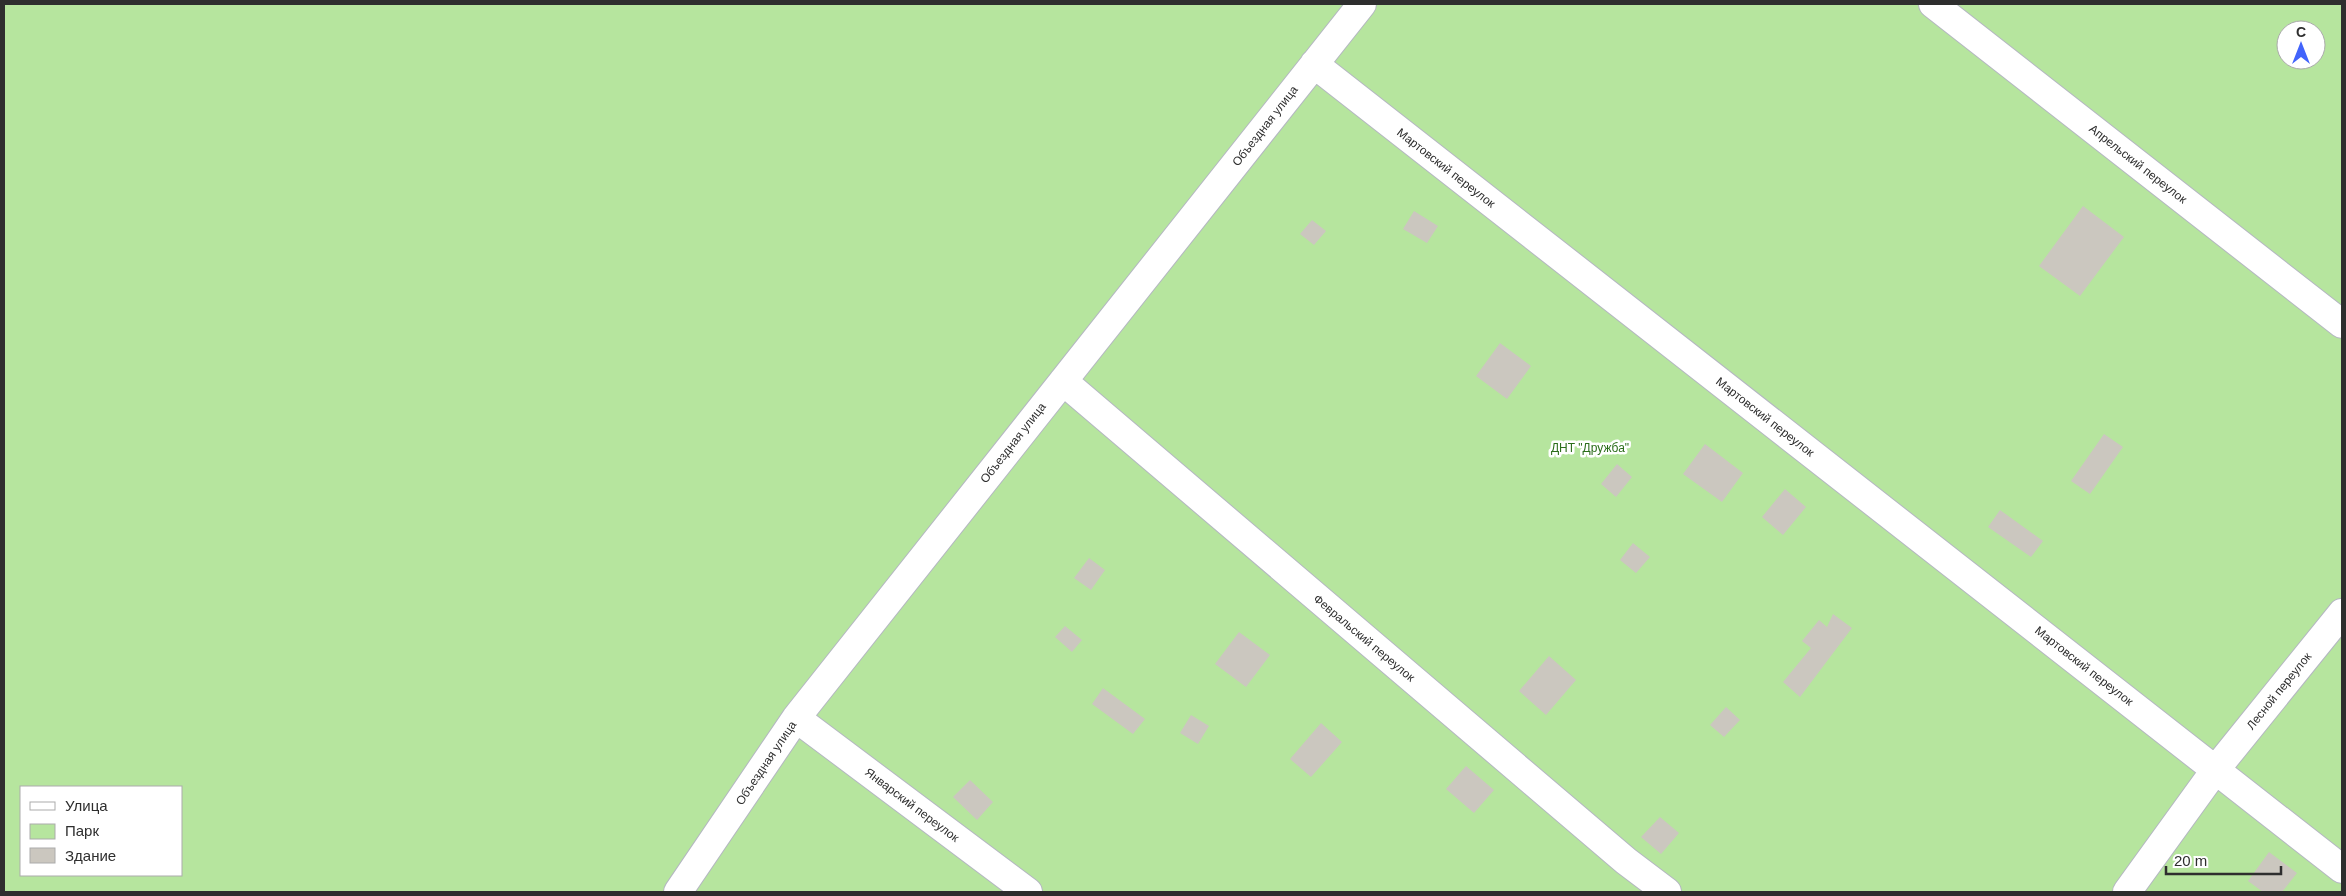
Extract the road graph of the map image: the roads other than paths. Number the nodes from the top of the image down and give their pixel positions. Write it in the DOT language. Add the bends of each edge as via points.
graph roads {
  1 [pos="1362,4"];
  2 [pos="1933,4"];
  3 [pos="1314,64"];
  4 [pos="2342,324"];
  5 [pos="1063,381"];
  6 [pos="2342,613"];
  7 [pos="796,718"];
  8 [pos="2216,769"];
  9 [pos="2342,869"];
  10 [pos="678,892"];
  11 [pos="1028,892"];
  12 [pos="1668,892"];
  13 [pos="2127,892"];
  1 -- 3 [label="street, Объездная улица"];
  2 -- 4 [label="street, Апрельский переулок"];
  3 -- 5 [label="street, Объездная улица"];
  3 -- 8 [label="street, Мартовский переулок"];
  5 -- 7 [label="street, Объездная улица"];
  5 -- 12 [label="street, Февральский переулок" via="1619,854"];
  6 -- 8 [label="street, Лесной переулок"];
  7 -- 10 [label="street, Объездная улица"];
  7 -- 11 [label="street, Январский переулок"];
  8 -- 9 [label="street"];
  8 -- 13 [label="street, Лесной переулок"];
}
